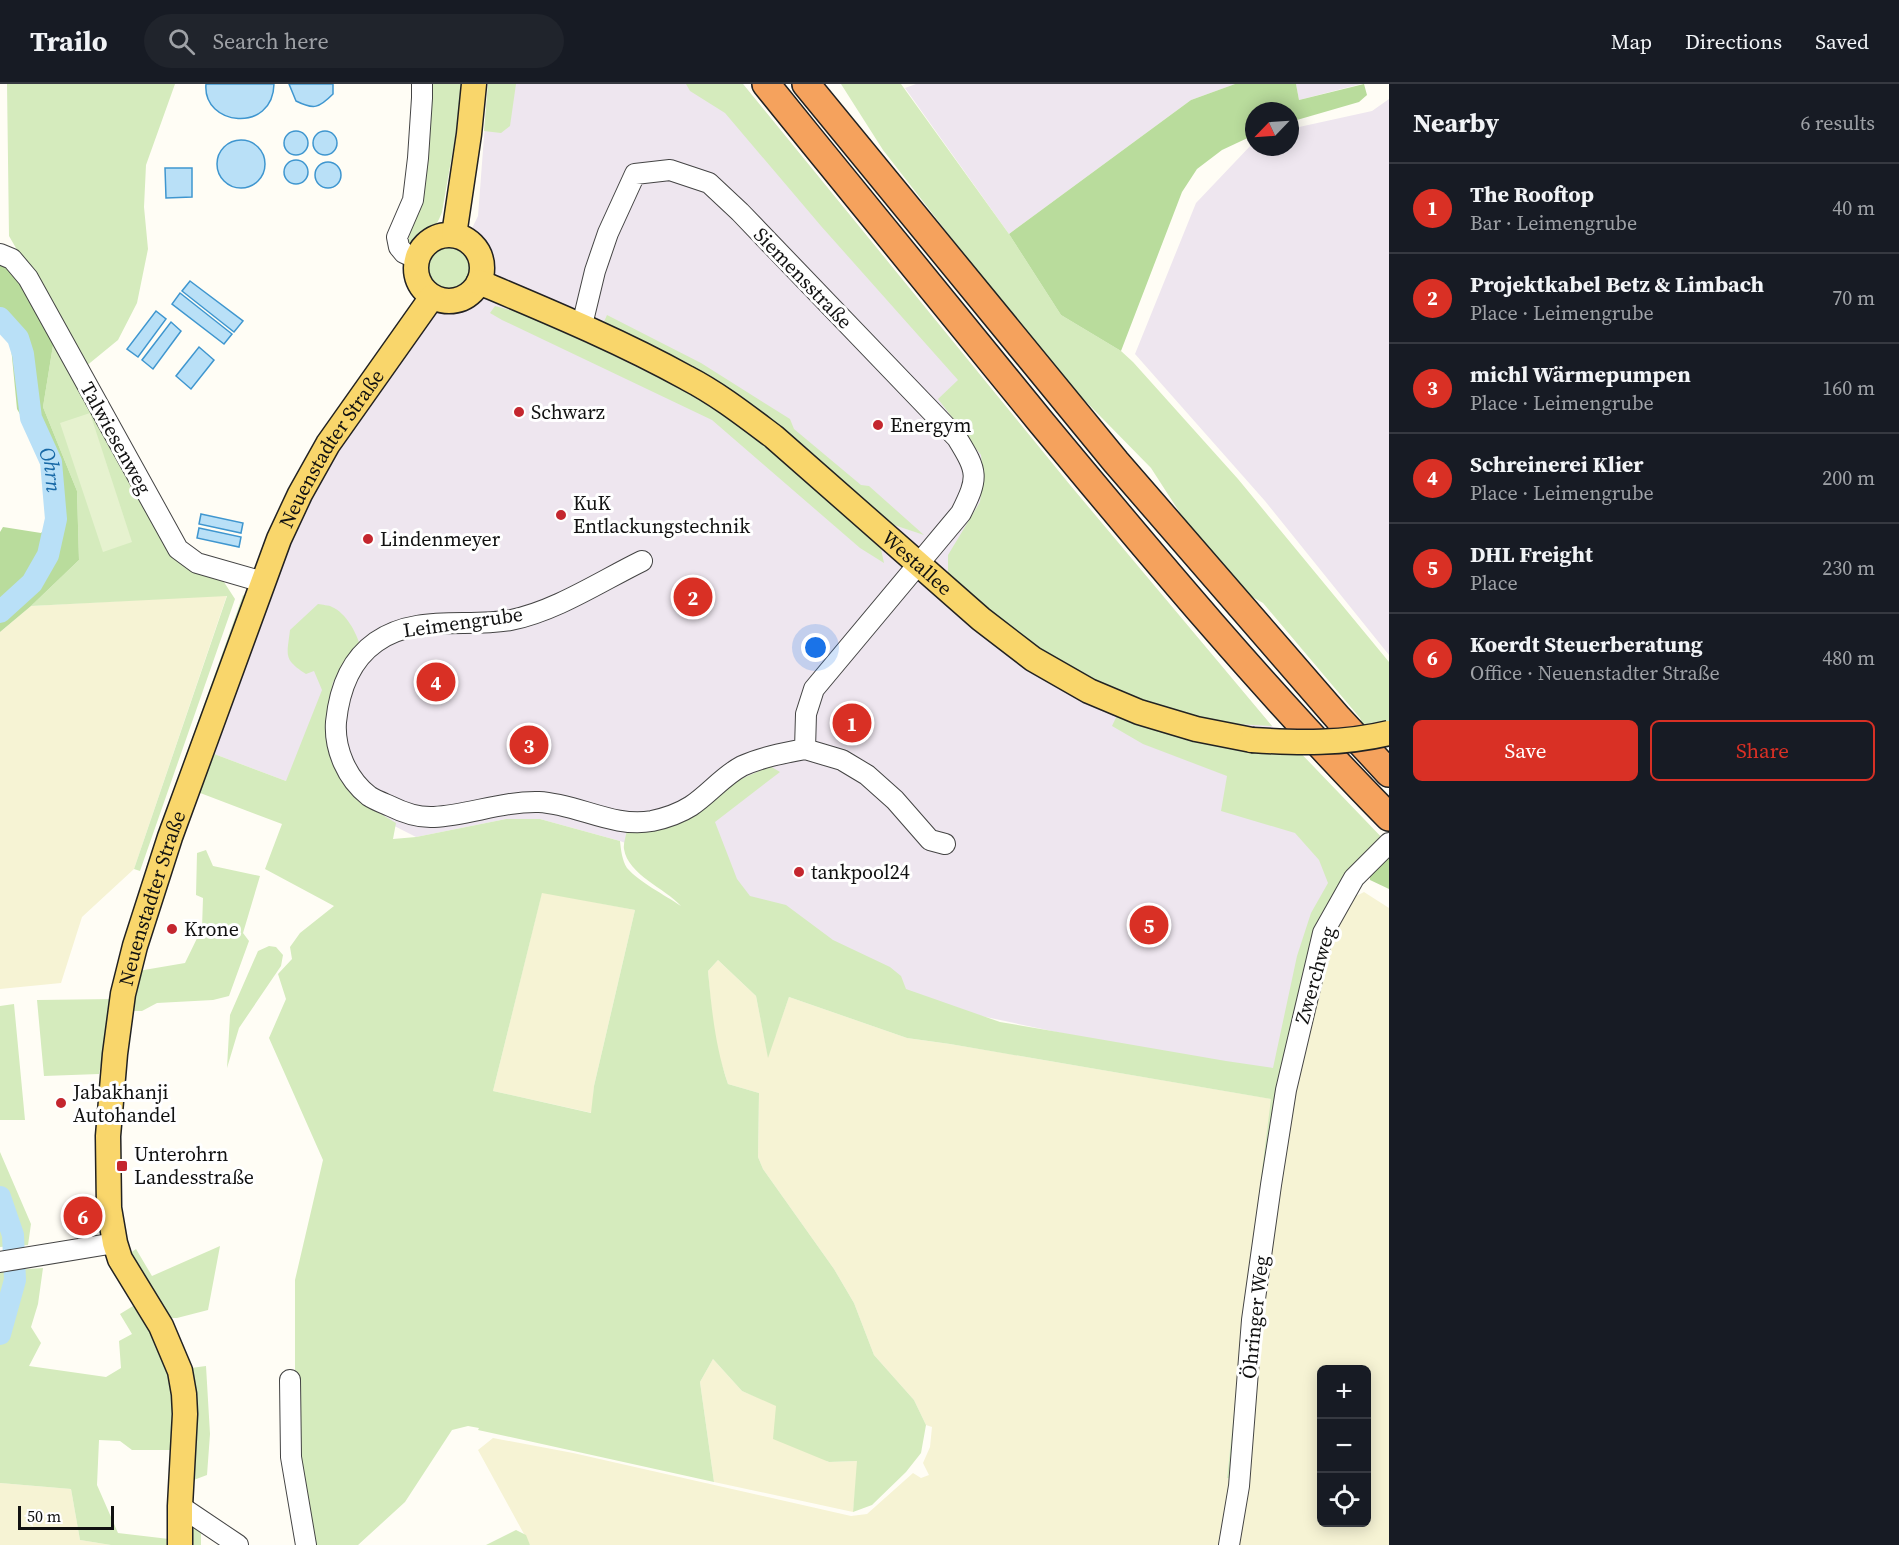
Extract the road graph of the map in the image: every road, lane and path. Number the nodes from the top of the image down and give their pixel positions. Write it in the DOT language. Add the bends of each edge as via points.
graph roads {
  1 [pos="422,84"];
  2 [pos="474,84"];
  3 [pos="766,84"];
  4 [pos="816,91"];
  5 [pos="454,235"];
  6 [pos="0,254"];
  7 [pos="417,259"];
  8 [pos="479,282"];
  9 [pos="432,297"];
  10 [pos="582,325"];
  11 [pos="642,561"];
  12 [pos="919,564"];
  13 [pos="263,582"];
  14 [pos="1389,734"];
  15 [pos="805,749"];
  16 [pos="1389,773"];
  17 [pos="1389,817"];
  18 [pos="945,843"];
  19 [pos="1382,849"];
  20 [pos="1286,1090"];
  21 [pos="115,1243"];
  22 [pos="0,1262"];
  23 [pos="290,1380"];
  24 [pos="180,1506"];
  25 [pos="180,1545"];
  26 [pos="238,1545"];
  27 [pos="306,1545"];
  28 [pos="1229,1545"];
  1 -- 7 [label="street" via="413,200 397,237 404,253"];
  2 -- 5 [label="main road"];
  3 -- 17 [label="highway" via="1156,559 1327,755"];
  4 -- 16 [label="highway" via="1116,462"];
  5 -- 7 [label="main road" via="431,240"];
  5 -- 8 [label="main road" via="471,243 478,252 482,264"];
  6 -- 13 [label="street, Talwiesenweg" via="12,260 28,278 178,549 197,563"];
  7 -- 9 [label="main road" via="419,284"];
  8 -- 9 [label="main road" via="470,294 456,301"];
  8 -- 10 [label="main road, Westallee"];
  9 -- 13 [label="main road, Neuenstadter Straße" via="328,444 300,494"];
  10 -- 12 [label="main road, Westallee" via="689,378 742,412"];
  10 -- 12 [label="street, Siemensstraße" via="608,233 635,174 670,170 709,183 957,438 971,461 975,478 972,493 961,513"];
  11 -- 15 [label="street, Leimengrube" via="551,607 511,620 415,626 374,643 351,667 339,701 336,730 340,754 352,780 370,796 409,815 433,817 540,802 622,822 652,821 692,805 742,766"];
  12 -- 14 [label="main road, Westallee, bridge" via="981,620 1033,659 1089,691 1139,712 1252,740 1292,743"];
  12 -- 15 [label="street" via="814,689 806,714"];
  13 -- 21 [label="main road, Neuenstadter Straße" via="166,851 123,994 108,1136 109,1208"];
  15 -- 18 [label="street, Leimengrube" via="842,760 867,775 896,800 930,840"];
  19 -- 20 [label="street, Zwerchweg" via="1354,878 1323,933"];
  20 -- 28 [label="street, Öhringer Weg" via="1252,1320 1239,1486"];
  21 -- 22 [label="street"];
  21 -- 24 [label="main road, Neuenstadter Straße" via="120,1260 161,1326 180,1371 185,1414"];
  23 -- 27 [label="street" via="291,1457"];
  24 -- 25 [label="main road, Neuenstadter Straße"];
  24 -- 26 [label="street"];
}
